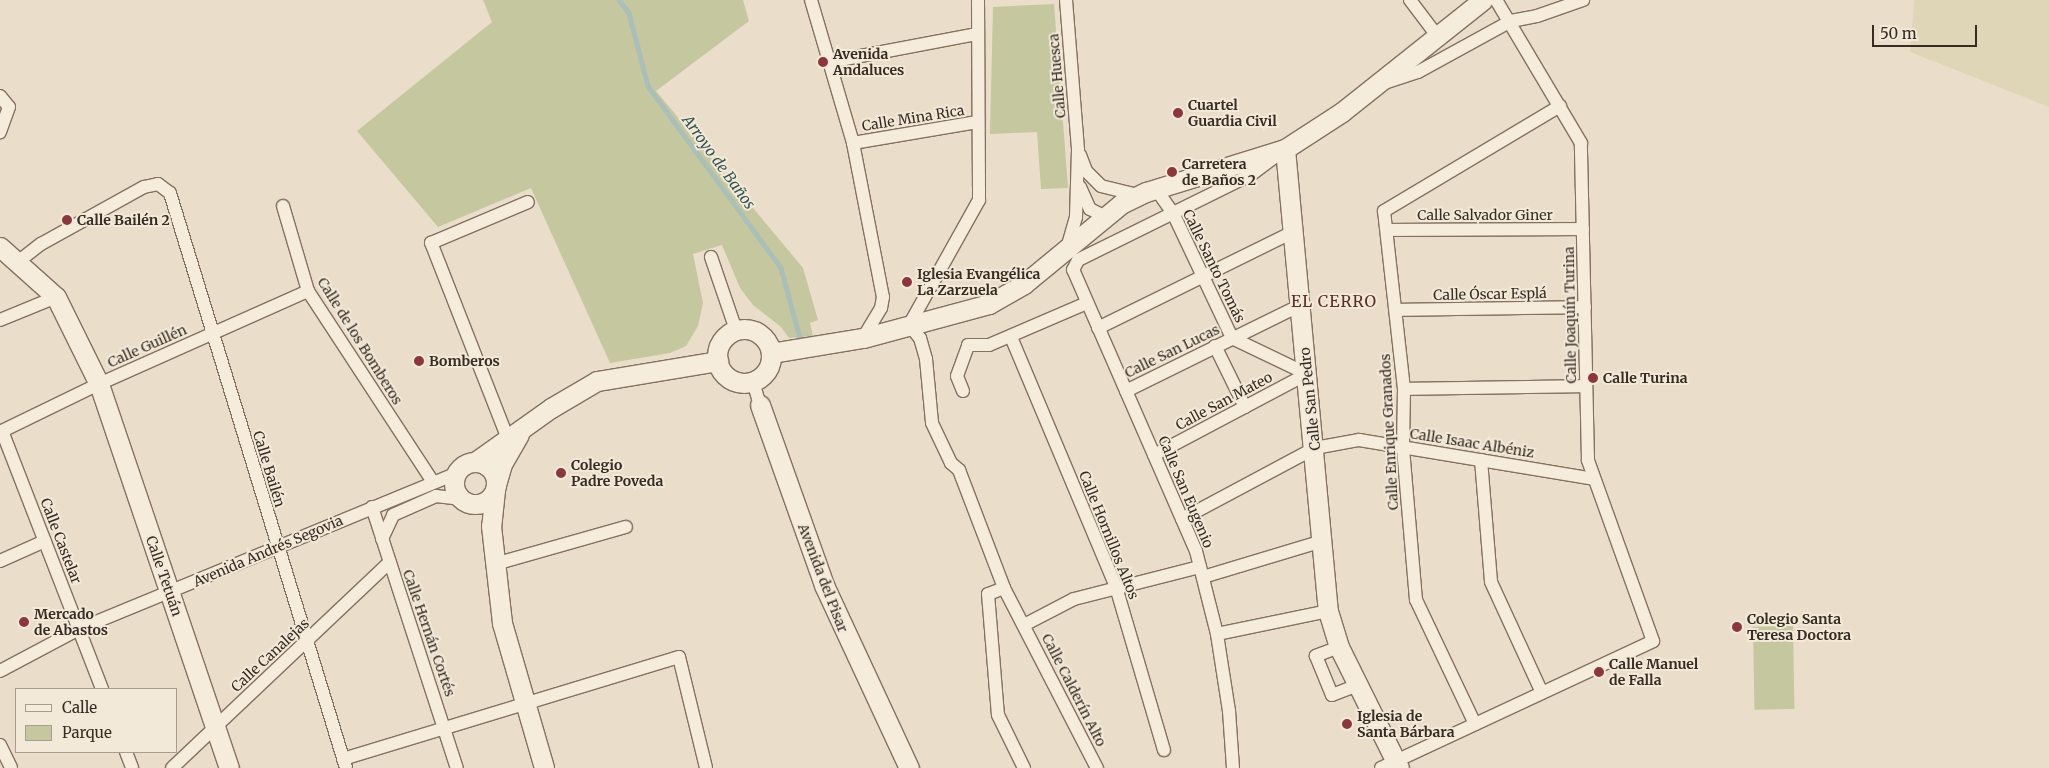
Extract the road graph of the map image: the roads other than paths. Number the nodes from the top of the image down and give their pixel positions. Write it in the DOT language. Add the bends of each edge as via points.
graph roads {
  1 [pos="811,0"];
  2 [pos="978,0"];
  3 [pos="1066,0"];
  4 [pos="1410,0"];
  5 [pos="1483,0"];
  6 [pos="1496,0"];
  7 [pos="1583,0"];
  8 [pos="1511,22"];
  9 [pos="977,34"];
  10 [pos="1438,37"];
  11 [pos="829,62"];
  12 [pos="1374,87"];
  13 [pos="0,96"];
  14 [pos="1560,106"];
  15 [pos="977,122"];
  16 [pos="0,132"];
  17 [pos="853,142"];
  18 [pos="1286,149"];
  19 [pos="1078,150"];
  20 [pos="1077,172"];
  21 [pos="1104,187"];
  22 [pos="1148,192"];
  23 [pos="528,202"];
  24 [pos="283,206"];
  25 [pos="1173,213"];
  26 [pos="1108,216"];
  27 [pos="1386,230"];
  28 [pos="1583,230"];
  29 [pos="1293,232"];
  30 [pos="0,247"];
  31 [pos="712,257"];
  32 [pos="1059,258"];
  33 [pos="19,261"];
  34 [pos="1203,276"];
  35 [pos="308,291"];
  36 [pos="56,297"];
  37 [pos="1087,303"];
  38 [pos="1301,305"];
  39 [pos="1585,307"];
  40 [pos="1396,310"];
  41 [pos="0,320"];
  42 [pos="910,325"];
  43 [pos="1098,328"];
  44 [pos="736,330"];
  45 [pos="211,333"];
  46 [pos="1011,337"];
  47 [pos="863,338"];
  48 [pos="1232,338"];
  49 [pos="1215,346"];
  50 [pos="771,353"];
  51 [pos="718,361"];
  52 [pos="1307,374"];
  53 [pos="753,382"];
  54 [pos="99,384"];
  55 [pos="1586,386"];
  56 [pos="1404,389"];
  57 [pos="963,391"];
  58 [pos="1126,391"];
  59 [pos="760,405"];
  60 [pos="1245,407"];
  61 [pos="1,432"];
  62 [pos="515,434"];
  63 [pos="1403,447"];
  64 [pos="1315,448"];
  65 [pos="1154,455"];
  66 [pos="1481,460"];
  67 [pos="475,462"];
  68 [pos="457,473"];
  69 [pos="1594,479"];
  70 [pos="434,482"];
  71 [pos="496,487"];
  72 [pos="464,501"];
  73 [pos="372,507"];
  74 [pos="1182,519"];
  75 [pos="626,527"];
  76 [pos="491,535"];
  77 [pos="382,538"];
  78 [pos="1322,541"];
  79 [pos="45,542"];
  80 [pos="278,547"];
  81 [pos="0,561"];
  82 [pos="389,563"];
  83 [pos="495,564"];
  84 [pos="1201,572"];
  85 [pos="1116,587"];
  86 [pos="1004,588"];
  87 [pos="169,592"];
  88 [pos="1328,611"];
  89 [pos="1024,624"];
  90 [pos="79,629"];
  91 [pos="1217,634"];
  92 [pos="306,642"];
  93 [pos="1339,647"];
  94 [pos="0,671"];
  95 [pos="1358,685"];
  96 [pos="102,688"];
  97 [pos="1542,693"];
  98 [pos="525,704"];
  99 [pos="1475,724"];
  100 [pos="215,727"];
  101 [pos="445,727"];
  102 [pos="0,746"];
  103 [pos="1164,750"];
  104 [pos="126,753"];
  105 [pos="345,764"];
  106 [pos="1392,766"];
  107 [pos="11,768"];
  108 [pos="132,768"];
  109 [pos="172,768"];
  110 [pos="229,768"];
  111 [pos="457,768"];
  112 [pos="544,768"];
  113 [pos="706,768"];
  114 [pos="909,768"];
  115 [pos="1024,768"];
  116 [pos="1097,768"];
  117 [pos="1233,768"];
  1 -- 11 [label="street"];
  2 -- 9 [label="street"];
  3 -- 19 [label="street, Calle Huesca"];
  4 -- 10 [label="street"];
  5 -- 10 [label="main road"];
  6 -- 8 [label="street, Calle Joaquín Turina"];
  7 -- 8 [label="street"];
  8 -- 12 [label="street" via="1418,72"];
  8 -- 14 [label="street, Calle Joaquín Turina"];
  9 -- 11 [label="street"];
  9 -- 15 [label="street"];
  10 -- 12 [label="main road"];
  11 -- 17 [label="street"];
  12 -- 18 [label="main road"];
  13 -- 16 [label="street" via="9,107"];
  14 -- 27 [label="street, Calle Enrique Granados" via="1384,211"];
  14 -- 28 [label="street, Calle Joaquín Turina" via="1581,142"];
  15 -- 17 [label="street, Calle Mina Rica"];
  15 -- 42 [label="street" via="979,200"];
  17 -- 47 [label="street" via="883,297 881,308"];
  18 -- 22 [label="main road"];
  18 -- 25 [label="street" via="1252,174"];
  18 -- 29 [label="main road, Calle San Pedro"];
  19 -- 20 [label="street, Calle Huesca"];
  19 -- 21 [label="street, Calle Huesca" via="1086,171"];
  20 -- 26 [label="street, Calle Huesca" via="1088,207 1097,215"];
  20 -- 32 [label="street, Calle Huesca" via="1073,233"];
  21 -- 22 [label="street, Calle Huesca"];
  21 -- 26 [label="street"];
  22 -- 25 [label="street, Calle Santo Tomás"];
  22 -- 26 [label="main road"];
  23 -- 62 [label="street" via="431,243"];
  24 -- 35 [label="street, Calle de los Bomberos"];
  25 -- 34 [label="street, Calle Santo Tomás"];
  25 -- 37 [label="street, Calle San Eugenio" via="1078,260 1073,270"];
  26 -- 32 [label="main road"];
  27 -- 28 [label="street, Calle Salvador Giner"];
  27 -- 40 [label="street, Calle Enrique Granados"];
  28 -- 39 [label="street, Calle Joaquín Turina"];
  29 -- 34 [label="street"];
  29 -- 38 [label="main road, Calle San Pedro"];
  30 -- 33 [label="main road, Calle Tetuán"];
  31 -- 44 [label="street"];
  32 -- 42 [label="main road" via="990,304"];
  33 -- 36 [label="main road, Calle Tetuán"];
  33 -- 45 [label="street, Calle Bailén" via="42,244 144,187 158,184 170,193"];
  34 -- 43 [label="street"];
  34 -- 48 [label="street, Calle Santo Tomás"];
  35 -- 45 [label="street, Calle Guillén"];
  35 -- 70 [label="street, Calle de los Bomberos"];
  36 -- 41 [label="street"];
  36 -- 54 [label="main road, Calle Tetuán"];
  37 -- 43 [label="street, Calle San Eugenio"];
  37 -- 46 [label="street"];
  38 -- 48 [label="street, Calle San Lucas"];
  38 -- 52 [label="main road, Calle San Pedro"];
  39 -- 40 [label="street, Calle Óscar Esplá"];
  39 -- 55 [label="street, Calle Joaquín Turina"];
  40 -- 56 [label="street, Calle Enrique Granados"];
  42 -- 47 [label="main road"];
  42 -- 86 [label="street, Calle Calderín Alto" via="920,338 926,359 932,424 951,463 959,470 977,525"];
  43 -- 58 [label="street, Calle San Eugenio"];
  44 -- 50 [label="main road" via="757,332 767,341"];
  44 -- 51 [label="main road" via="722,340"];
  45 -- 54 [label="street, Calle Guillén"];
  45 -- 80 [label="street, Calle Bailén"];
  46 -- 57 [label="street" via="989,345 968,345 957,376"];
  46 -- 85 [label="street, Calle Hornillos Altos"];
  47 -- 50 [label="main road"];
  48 -- 49 [label="street, Calle San Lucas"];
  48 -- 52 [label="street, Calle Santo Tomás"];
  49 -- 58 [label="street, Calle San Lucas"];
  49 -- 60 [label="street"];
  50 -- 53 [label="main road" via="768,369"];
  51 -- 53 [label="main road" via="729,378"];
  51 -- 62 [label="main road" via="598,381"];
  52 -- 60 [label="street, Calle San Mateo"];
  52 -- 64 [label="main road, Calle San Pedro"];
  53 -- 59 [label="street, Avenida del Pisar"];
  54 -- 61 [label="street, Calle Guillén"];
  54 -- 87 [label="main road, Calle Tetuán"];
  55 -- 56 [label="street"];
  55 -- 69 [label="street, Calle Joaquín Turina" via="1588,460"];
  56 -- 63 [label="street, Calle Enrique Granados"];
  58 -- 65 [label="street, Calle San Eugenio"];
  59 -- 114 [label="main road, Avenida del Pisar" via="824,585"];
  60 -- 65 [label="street, Calle San Mateo"];
  61 -- 79 [label="street, Calle Castelar"];
  62 -- 67 [label="main road"];
  62 -- 71 [label="main road"];
  63 -- 64 [label="street, Calle Isaac Albéniz" via="1359,440"];
  63 -- 66 [label="street, Calle Isaac Albéniz"];
  63 -- 99 [label="street, Calle Enrique Granados" via="1416,600"];
  64 -- 74 [label="street, Calle Isaac Albéniz"];
  64 -- 78 [label="main road, Calle San Pedro"];
  65 -- 74 [label="street, Calle San Eugenio"];
  66 -- 69 [label="street, Calle Isaac Albéniz"];
  66 -- 97 [label="street" via="1491,582"];
  67 -- 68 [label="main road" via="465,465"];
  67 -- 71 [label="main road" via="491,469"];
  68 -- 70 [label="street, Avenida Andrés Segovia"];
  68 -- 72 [label="main road" via="454,487"];
  69 -- 97 [label="street, Calle Joaquín Turina" via="1653,641"];
  70 -- 73 [label="street, Avenida Andrés Segovia"];
  71 -- 72 [label="main road" via="482,503"];
  71 -- 76 [label="main road"];
  72 -- 76 [label="main road" via="482,517"];
  72 -- 77 [label="street" via="436,496 393,515"];
  73 -- 77 [label="street, Calle Hernán Cortés"];
  73 -- 80 [label="street, Avenida Andrés Segovia"];
  74 -- 84 [label="street, Calle San Eugenio"];
  75 -- 83 [label="street"];
  76 -- 83 [label="main road"];
  77 -- 82 [label="street, Calle Hernán Cortés"];
  78 -- 84 [label="street"];
  78 -- 88 [label="main road, Calle San Pedro"];
  79 -- 81 [label="street"];
  79 -- 90 [label="street, Calle Castelar"];
  80 -- 87 [label="street, Avenida Andrés Segovia"];
  80 -- 92 [label="street, Calle Bailén"];
  82 -- 92 [label="street, Calle Canalejas"];
  82 -- 101 [label="street, Calle Hernán Cortés"];
  83 -- 98 [label="main road" via="502,622"];
  84 -- 85 [label="street"];
  84 -- 91 [label="street, Calle San Eugenio"];
  85 -- 89 [label="street" via="1074,599"];
  85 -- 103 [label="street, Calle Hornillos Altos"];
  86 -- 89 [label="street, Calle Calderín Alto"];
  86 -- 115 [label="street" via="988,594 998,715"];
  87 -- 90 [label="street, Avenida Andrés Segovia"];
  87 -- 100 [label="main road, Calle Tetuán"];
  88 -- 91 [label="street"];
  88 -- 93 [label="main road, Calle San Pedro"];
  89 -- 116 [label="street, Calle Calderín Alto"];
  90 -- 94 [label="street, Avenida Andrés Segovia"];
  90 -- 96 [label="street, Calle Castelar"];
  91 -- 117 [label="street, Calle San Eugenio" via="1229,711"];
  92 -- 100 [label="street, Calle Canalejas"];
  92 -- 105 [label="street, Calle Bailén"];
  93 -- 95 [label="main road, Calle San Pedro"];
  93 -- 95 [label="street" via="1316,656 1332,695"];
  95 -- 106 [label="main road, Calle San Pedro"];
  97 -- 99 [label="street"];
  98 -- 101 [label="street"];
  98 -- 112 [label="main road"];
  98 -- 113 [label="street" via="679,657"];
  99 -- 106 [label="street"];
  100 -- 109 [label="street, Calle Canalejas"];
  100 -- 110 [label="main road, Calle Tetuán"];
  101 -- 105 [label="street"];
  101 -- 111 [label="street, Calle Hernán Cortés"];
  102 -- 107 [label="street"];
  104 -- 108 [label="street"];
}
